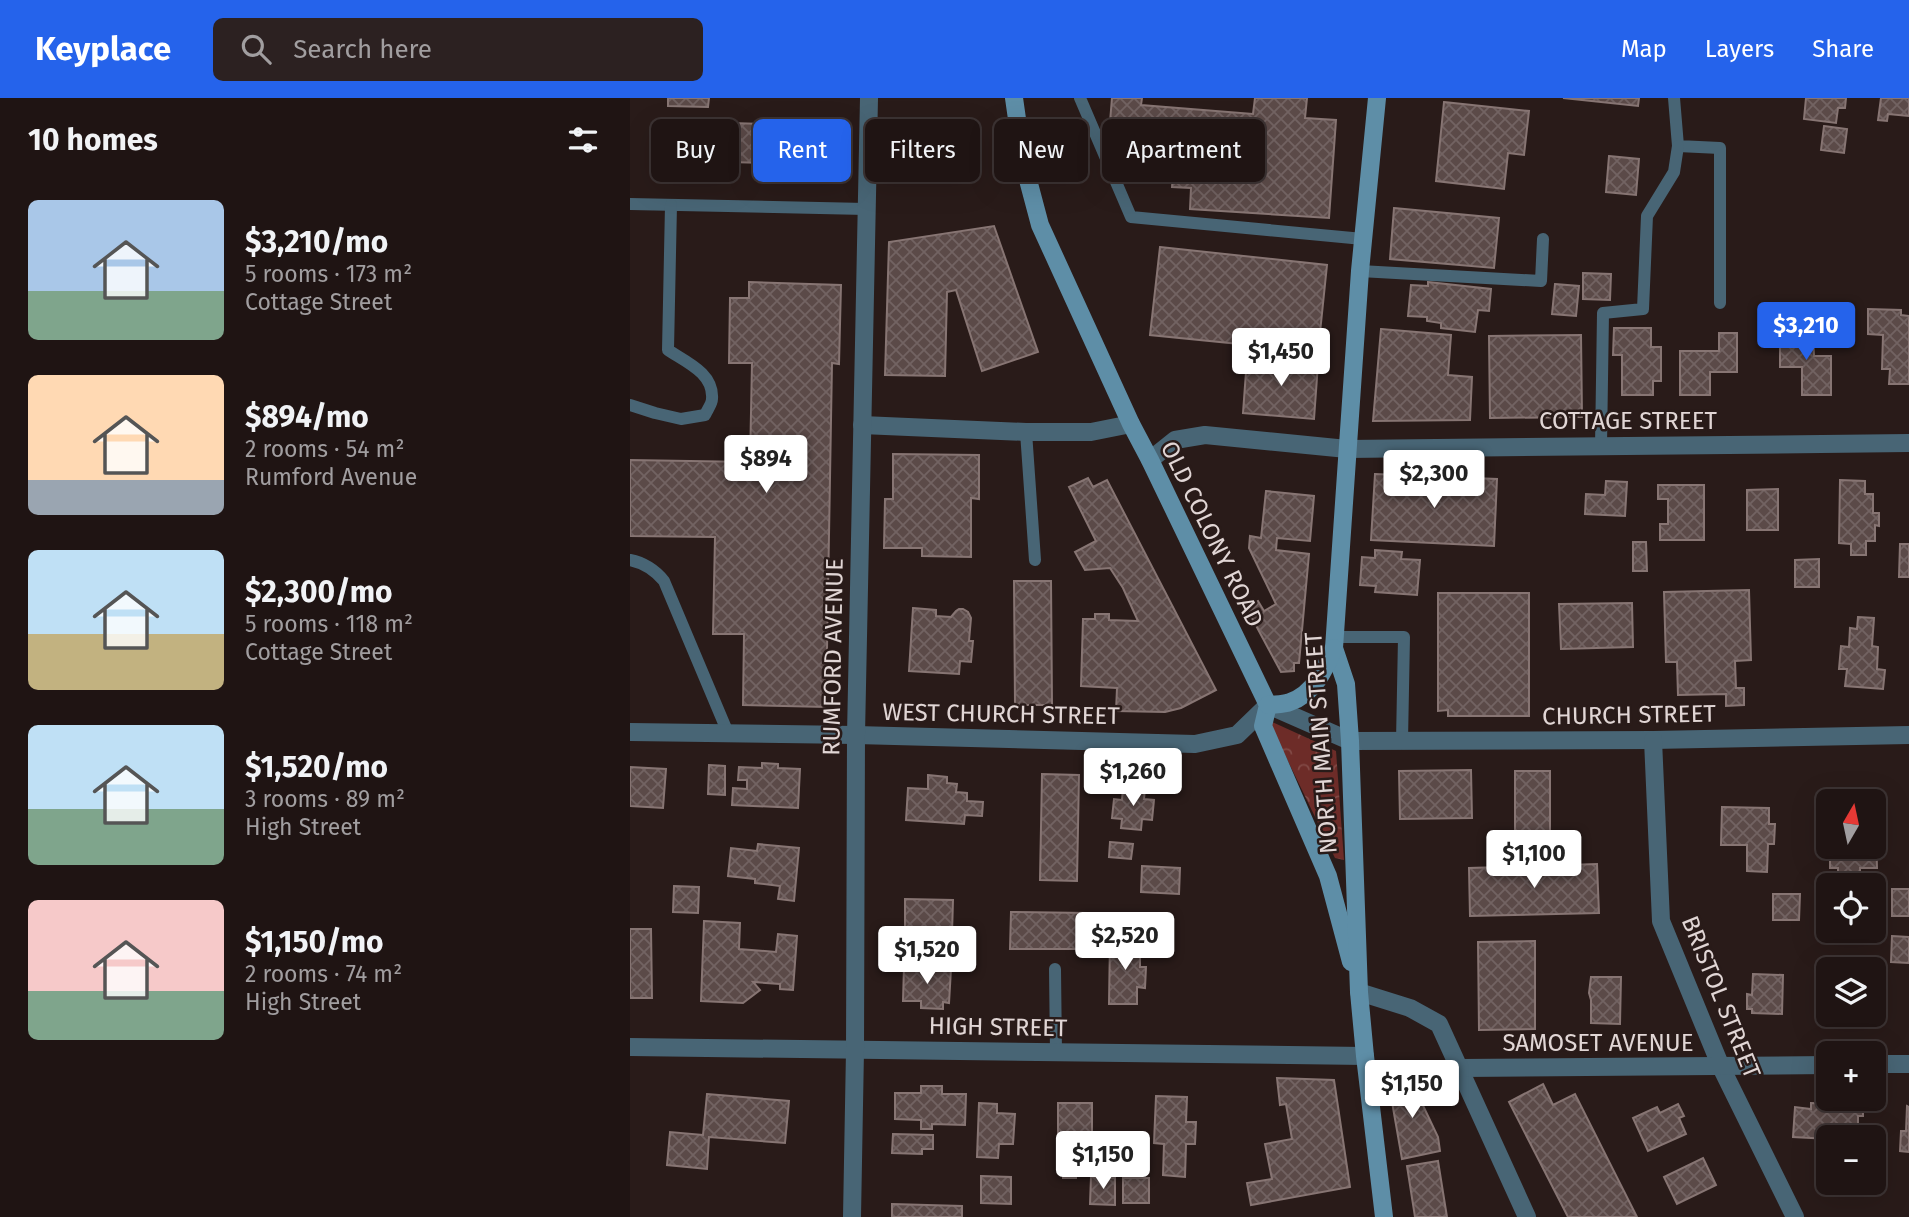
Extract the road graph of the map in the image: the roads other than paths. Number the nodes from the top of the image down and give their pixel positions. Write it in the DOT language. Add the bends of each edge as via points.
graph roads {
  1 [pos="869,98"];
  2 [pos="1014,98"];
  3 [pos="1080,98"];
  4 [pos="1377,98"];
  5 [pos="1674,98"];
  6 [pos="869,119"];
  7 [pos="1678,146"];
  8 [pos="867,182"];
  9 [pos="630,204"];
  10 [pos="671,205"];
  11 [pos="866,209"];
  12 [pos="1363,239"];
  13 [pos="1543,239"];
  14 [pos="1360,271"];
  15 [pos="1720,303"];
  16 [pos="630,405"];
  17 [pos="1131,424"];
  18 [pos="862,425"];
  19 [pos="1026,432"];
  20 [pos="1909,443"];
  21 [pos="1601,446"];
  22 [pos="1347,449"];
  23 [pos="1150,460"];
  24 [pos="630,560"];
  25 [pos="1035,560"];
  26 [pos="1334,642"];
  27 [pos="1268,705"];
  28 [pos="630,732"];
  29 [pos="728,733"];
  30 [pos="856,735"];
  31 [pos="1909,736"];
  32 [pos="1653,740"];
  33 [pos="1350,741"];
  34 [pos="1402,741"];
  35 [pos="1055,969"];
  36 [pos="1359,992"];
  37 [pos="630,1047"];
  38 [pos="855,1049"];
  39 [pos="1056,1052"];
  40 [pos="1365,1056"];
  41 [pos="1886,1064"];
  42 [pos="1909,1064"];
  43 [pos="1816,1065"];
  44 [pos="1721,1067"];
  45 [pos="1461,1068"];
  46 [pos="852,1217"];
  47 [pos="1384,1217"];
  48 [pos="1527,1217"];
  49 [pos="1795,1217"];
  1 -- 6 [label="street, RUMFORD AVENUE"];
  2 -- 17 [label="main road, OLD COLONY ROAD" via="1023,161 1040,225"];
  3 -- 12 [label="lane" via="1131,217"];
  4 -- 12 [label="main road, NORTH MAIN STREET"];
  5 -- 7 [label="lane"];
  7 -- 15 [label="lane" via="1720,148"];
  7 -- 21 [label="lane" via="1674,172 1647,216 1643,309 1603,313"];
  8 -- 11 [label="street, RUMFORD AVENUE"];
  9 -- 10 [label="lane"];
  10 -- 11 [label="lane"];
  10 -- 16 [label="lane" via="668,350 709,381 712,400 705,415 681,419"];
  11 -- 18 [label="street, RUMFORD AVENUE"];
  12 -- 14 [label="main road, NORTH MAIN STREET"];
  13 -- 14 [label="lane" via="1541,281"];
  14 -- 22 [label="main road, NORTH MAIN STREET"];
  17 -- 19 [label="street" via="1091,432"];
  17 -- 23 [label="main road, OLD COLONY ROAD"];
  18 -- 19 [label="street"];
  18 -- 30 [label="street, RUMFORD AVENUE"];
  19 -- 25 [label="lane"];
  20 -- 21 [label="street, COTTAGE STREET"];
  21 -- 22 [label="street, COTTAGE STREET"];
  22 -- 23 [label="street, COTTAGE STREET" via="1205,435 1175,440"];
  22 -- 26 [label="main road, NORTH MAIN STREET"];
  23 -- 27 [label="main road, OLD COLONY ROAD"];
  24 -- 29 [label="lane" via="654,569 664,581"];
  26 -- 27 [label="main road" via="1322,674 1310,689 1290,702"];
  26 -- 33 [label="main road, NORTH MAIN STREET" via="1346,684"];
  26 -- 34 [label="lane" via="1404,637"];
  27 -- 30 [label="street, WEST CHURCH STREET" via="1237,735 1195,744"];
  27 -- 33 [label="street"];
  27 -- 36 [label="main road, OLD COLONY ROAD" via="1263,726 1328,876"];
  28 -- 29 [label="street, WEST CHURCH STREET"];
  29 -- 30 [label="street, WEST CHURCH STREET"];
  30 -- 38 [label="street, RUMFORD AVENUE"];
  31 -- 32 [label="street, CHURCH STREET"];
  32 -- 34 [label="street, CHURCH STREET"];
  32 -- 44 [label="street, BRISTOL STREET" via="1661,921"];
  33 -- 34 [label="street, CHURCH STREET"];
  33 -- 36 [label="main road, NORTH MAIN STREET"];
  35 -- 39 [label="lane"];
  36 -- 40 [label="main road, NORTH MAIN STREET"];
  36 -- 45 [label="street" via="1410,1008 1439,1024"];
  37 -- 38 [label="street, HIGH STREET"];
  38 -- 39 [label="street, HIGH STREET"];
  38 -- 46 [label="street, RUMFORD AVENUE"];
  39 -- 40 [label="street, HIGH STREET"];
  40 -- 47 [label="main road, NORTH MAIN STREET"];
  41 -- 42 [label="street"];
  43 -- 44 [label="street, SAMOSET AVENUE"];
  44 -- 45 [label="street, SAMOSET AVENUE"];
  44 -- 49 [label="street, BRISTOL STREET"];
  45 -- 48 [label="street"];
}
